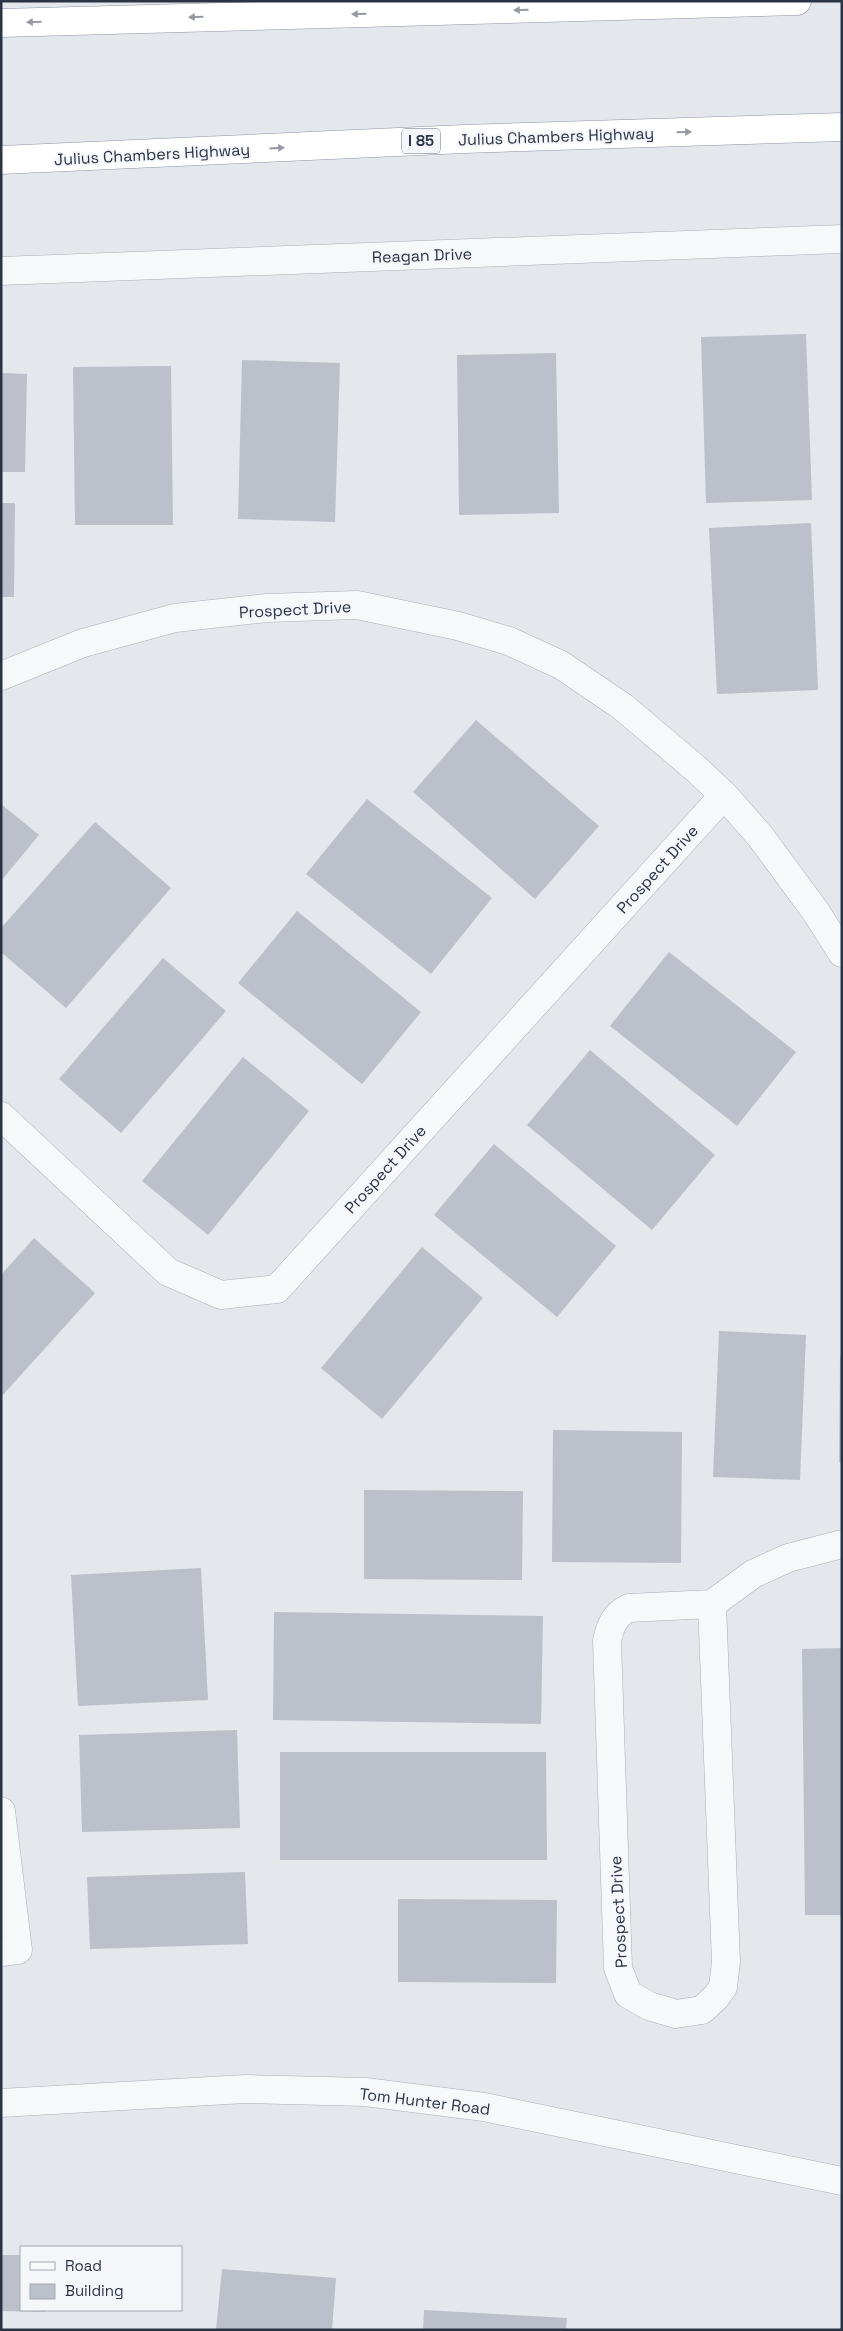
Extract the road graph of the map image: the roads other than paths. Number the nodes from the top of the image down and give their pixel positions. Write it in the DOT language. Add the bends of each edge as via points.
graph roads {
  1 [pos="798,1"];
  2 [pos="1,23"];
  3 [pos="842,127"];
  4 [pos="1,160"];
  5 [pos="842,239"];
  6 [pos="1,271"];
  7 [pos="1,676"];
  8 [pos="724,795"];
  9 [pos="842,953"];
  10 [pos="1,1116"];
  11 [pos="842,1544"];
  12 [pos="712,1604"];
  13 [pos="1,1811"];
  14 [pos="1,1952"];
  15 [pos="1,2103"];
  16 [pos="842,2181"];
  1 -- 2 [label="highway, one-way"];
  4 -- 3 [label="highway, Julius Chambers Highway / I 85, one-way" via="464,139"];
  5 -- 6 [label="street, Reagan Drive"];
  7 -- 8 [label="street, Prospect Drive" via="83,643 175,618 267,608 356,605 458,626 509,641 561,665 623,707"];
  8 -- 9 [label="street, Prospect Drive" via="760,836"];
  8 -- 10 [label="street, Prospect Drive" via="276,1289 220,1295 168,1272"];
  11 -- 12 [label="street" via="788,1558 753,1574"];
  12 -- 12 [label="street, Prospect Drive" via="726,1962 723,1987 716,1997 702,2010 676,2014 649,2006 628,1994 618,1968 607,1641 615,1618 629,1608"];
  13 -- 14 [label="street" via="18,1950"];
  15 -- 16 [label="street, Tom Hunter Road" via="245,2089 365,2092 484,2107"];
}
